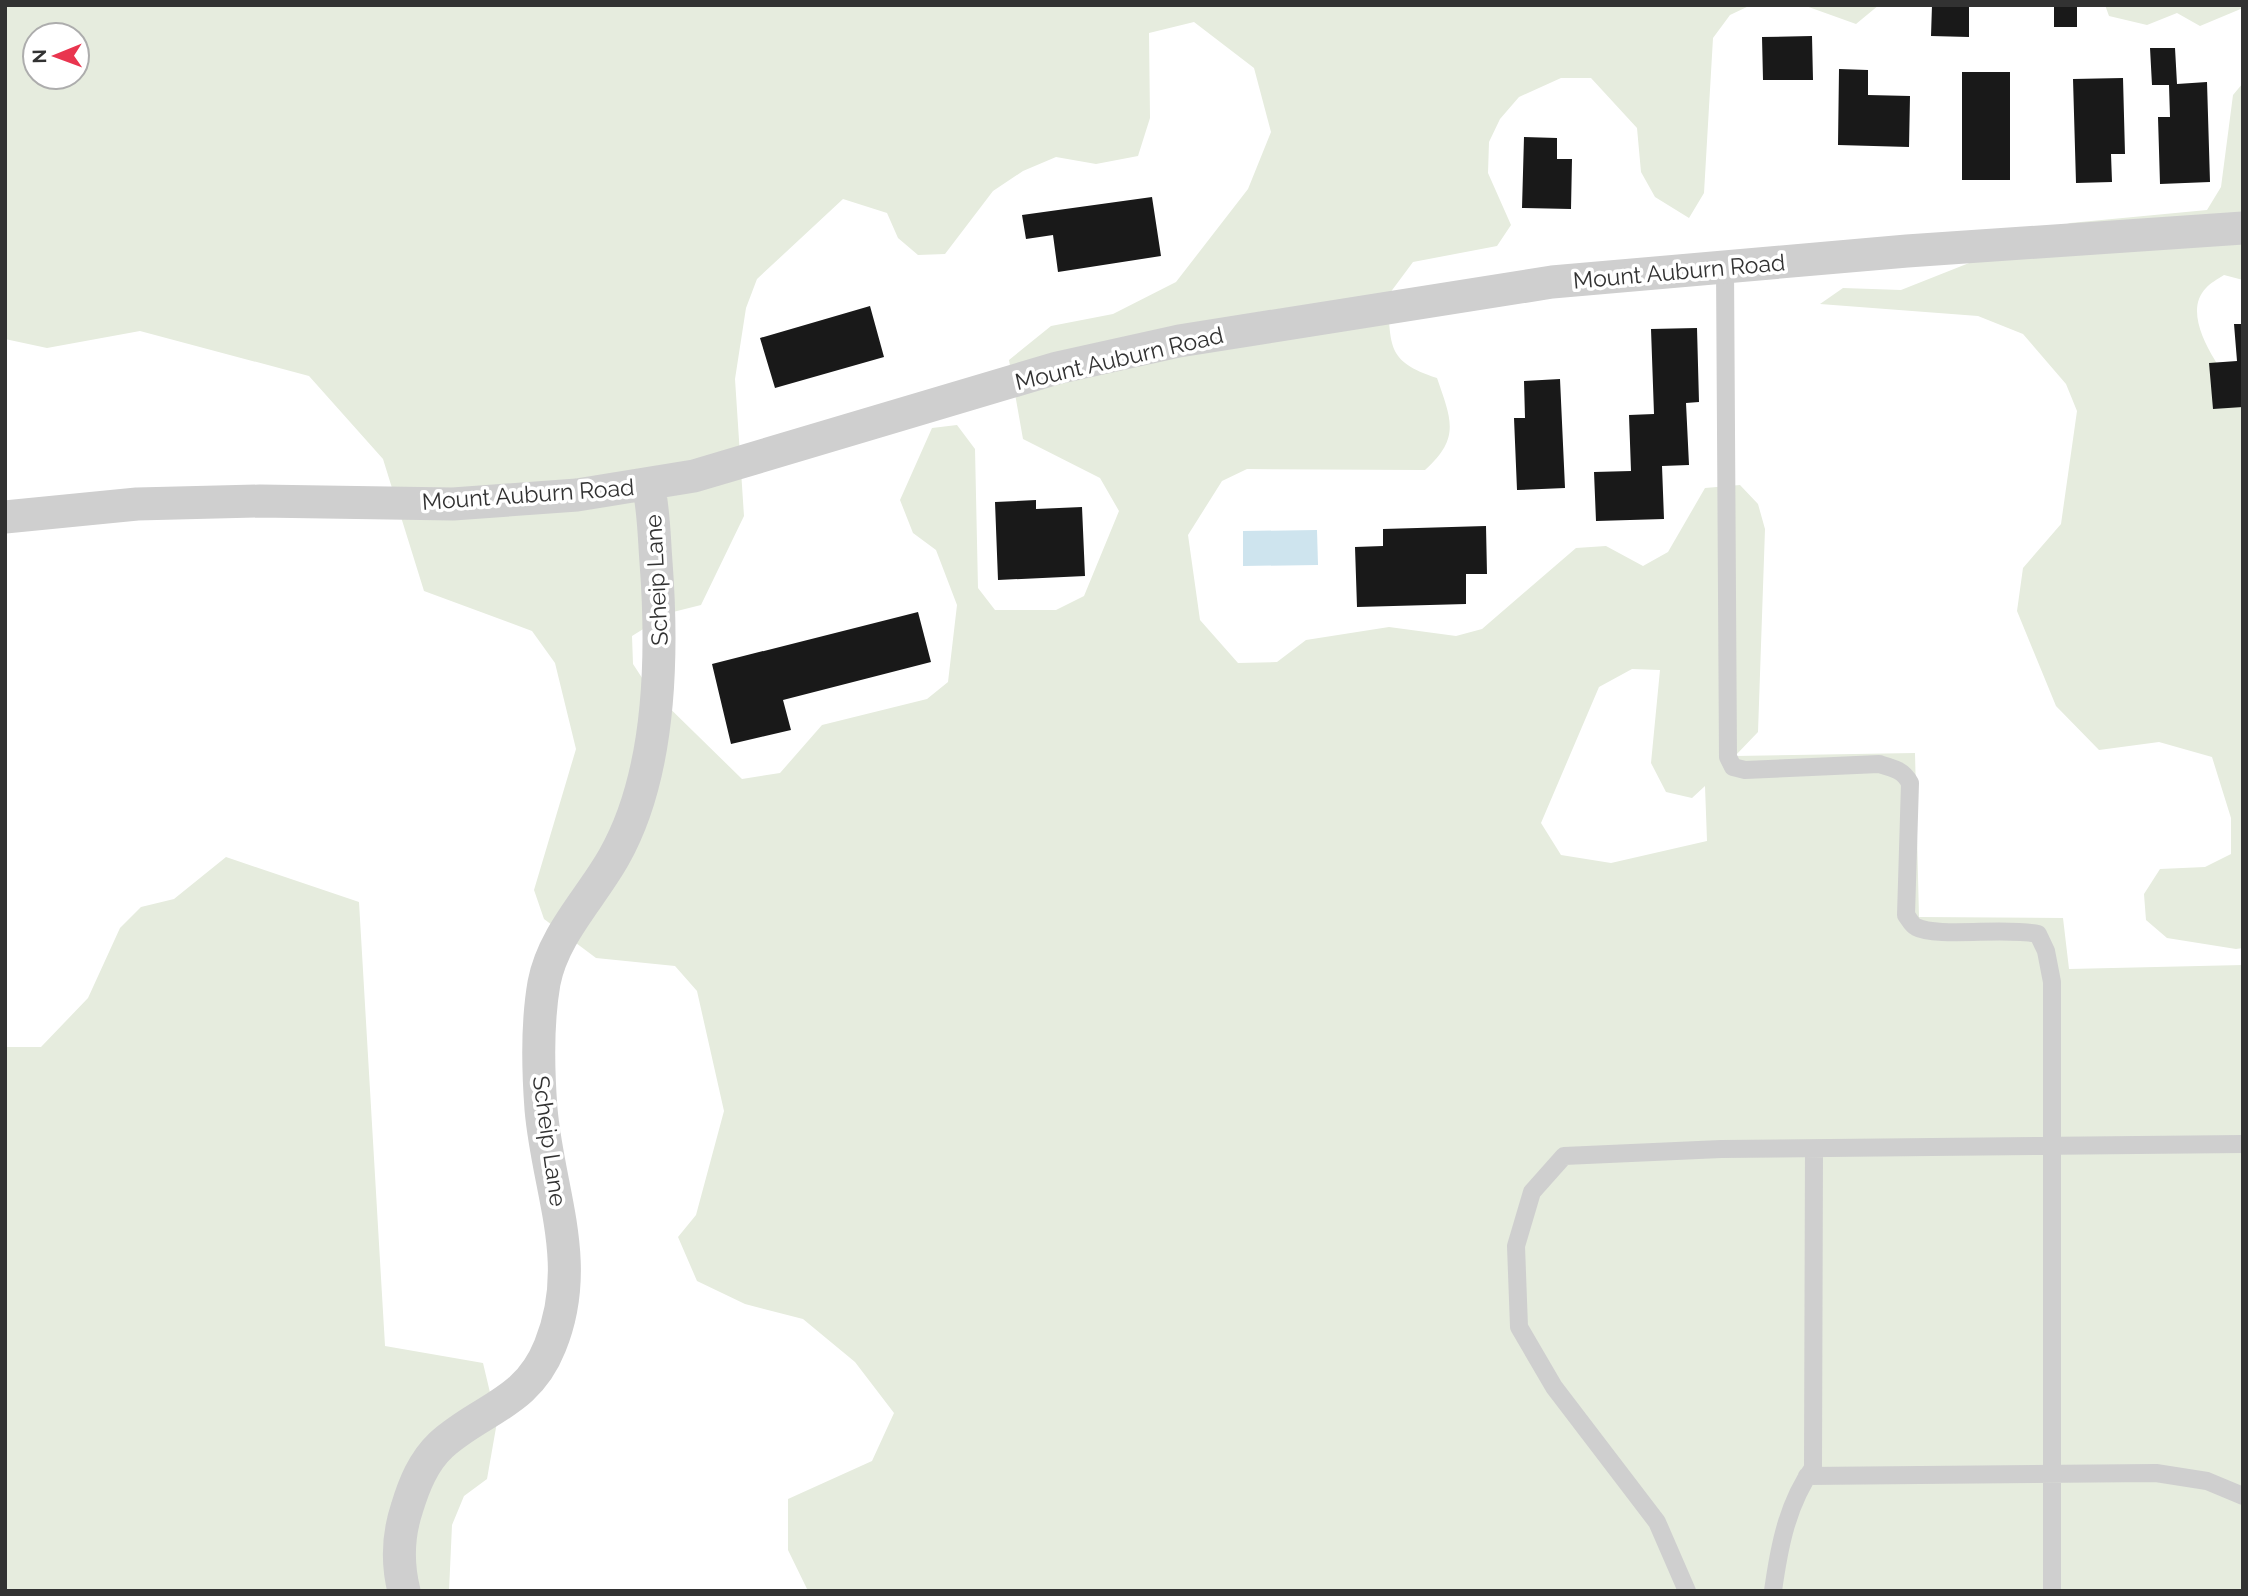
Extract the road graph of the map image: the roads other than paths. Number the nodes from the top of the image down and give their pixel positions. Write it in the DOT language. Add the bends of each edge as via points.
graph roads {
  1 [pos="2243,229"];
  2 [pos="1725,267"];
  3 [pos="648,484"];
  4 [pos="5,517"];
  5 [pos="2243,1144"];
  6 [pos="2053,1148"];
  7 [pos="1814,1149"];
  8 [pos="1807,1476"];
  9 [pos="2052,1476"];
  10 [pos="2243,1496"];
  11 [pos="404,1591"];
  12 [pos="1687,1591"];
  13 [pos="1773,1591"];
  14 [pos="2052,1591"];
  1 -- 2 [label="street, Mount Auburn Road"];
  2 -- 3 [label="street, Mount Auburn Road" via="1552,282 1179,341 1057,368 775,453"];
  2 -- 6 [label="lane" via="1727,757 1733,767 1745,770 1879,764 1896,768 1910,783 1906,915 1914,926 1929,932 2017,929 2038,934 2053,982"];
  3 -- 4 [label="street, Mount Auburn Road" via="577,495 453,504 260,500 137,504"];
  3 -- 11 [label="street, Scheip Lane" via="660,616 654,724 635,810 615,856 558,944 544,981 541,1110 564,1230 561,1303 551,1345 534,1377 426,1462 403,1519 398,1549"];
  5 -- 6 [label="lane"];
  6 -- 7 [label="lane"];
  6 -- 9 [label="lane"];
  7 -- 8 [label="lane" via="1815,1426 1813,1468"];
  7 -- 12 [label="lane" via="1564,1156 1532,1192 1516,1246 1519,1327 1554,1387 1657,1522"];
  8 -- 9 [label="lane"];
  8 -- 13 [label="lane" via="1779,1547"];
  9 -- 10 [label="lane" via="2156,1473 2207,1481"];
  9 -- 14 [label="lane"];
}
